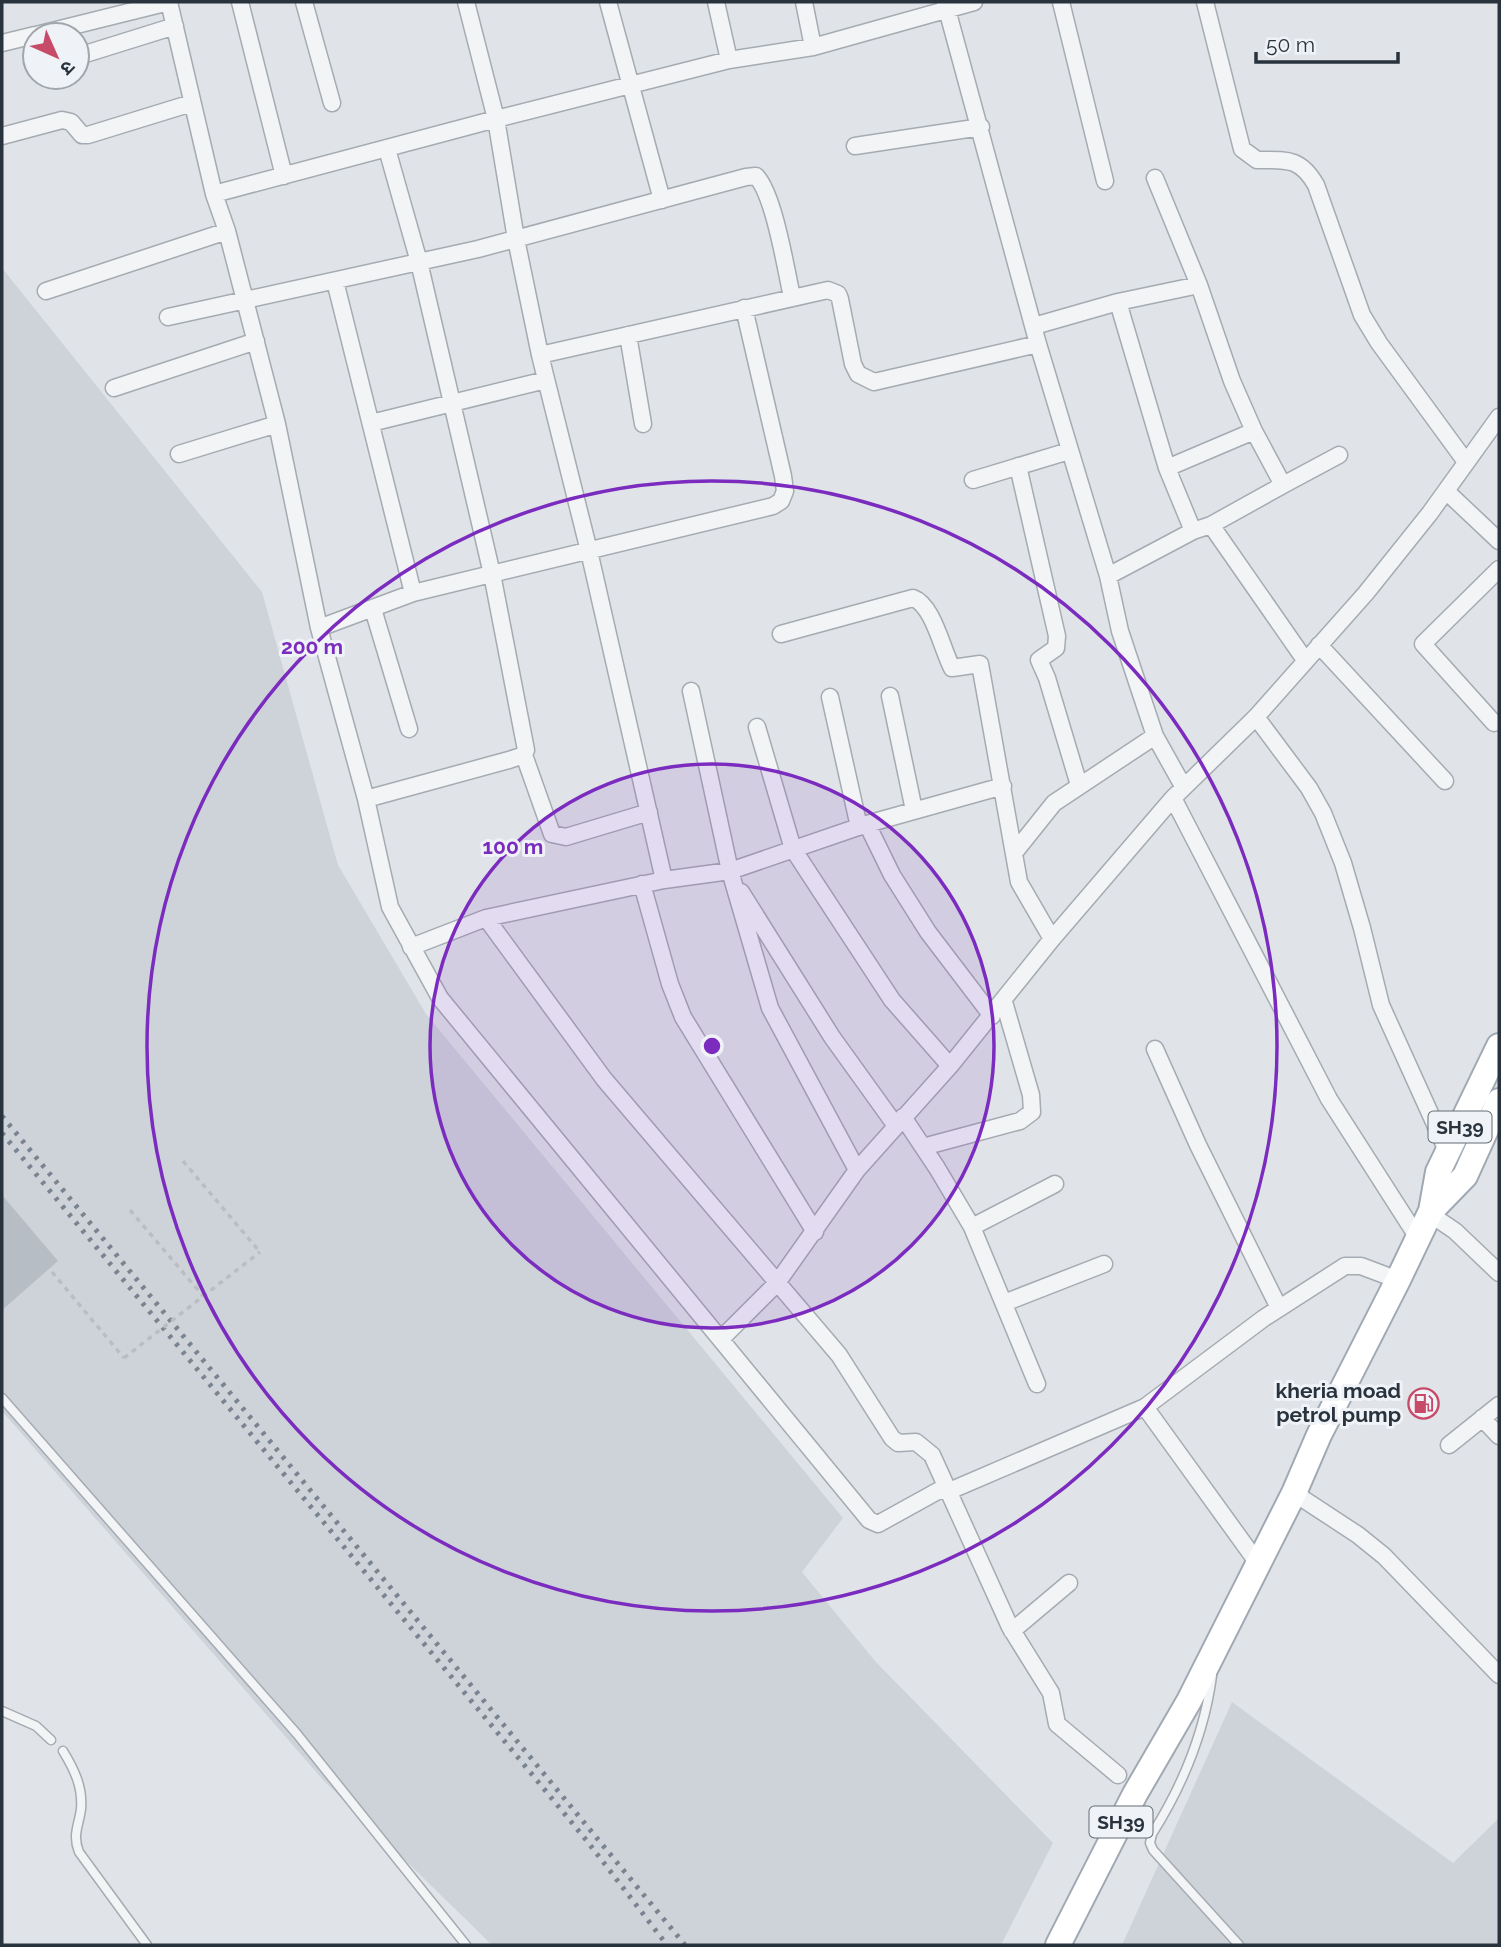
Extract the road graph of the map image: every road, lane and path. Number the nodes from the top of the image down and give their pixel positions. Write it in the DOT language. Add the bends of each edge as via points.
graph roads {
  1 [pos="169,2"];
  2 [pos="240,2"];
  3 [pos="304,2"];
  4 [pos="467,2"];
  5 [pos="608,2"];
  6 [pos="716,2"];
  7 [pos="804,2"];
  8 [pos="974,2"];
  9 [pos="1061,2"];
  10 [pos="1205,2"];
  11 [pos="946,6"];
  12 [pos="91,21"];
  13 [pos="175,26"];
  14 [pos="21,38"];
  15 [pos="2,43"];
  16 [pos="813,47"];
  17 [pos="91,52"];
  18 [pos="729,60"];
  19 [pos="631,85"];
  20 [pos="192,103"];
  21 [pos="332,103"];
  22 [pos="496,119"];
  23 [pos="981,127"];
  24 [pos="2,136"];
  25 [pos="855,146"];
  26 [pos="387,149"];
  27 [pos="284,176"];
  28 [pos="1155,178"];
  29 [pos="1105,181"];
  30 [pos="214,194"];
  31 [pos="662,200"];
  32 [pos="227,231"];
  33 [pos="516,239"];
  34 [pos="419,262"];
  35 [pos="335,281"];
  36 [pos="1199,285"];
  37 [pos="46,291"];
  38 [pos="792,297"];
  39 [pos="245,301"];
  40 [pos="1118,302"];
  41 [pos="744,308"];
  42 [pos="168,317"];
  43 [pos="1034,326"];
  44 [pos="628,335"];
  45 [pos="256,341"];
  46 [pos="1038,344"];
  47 [pos="540,355"];
  48 [pos="546,380"];
  49 [pos="114,388"];
  50 [pos="450,401"];
  51 [pos="1499,417"];
  52 [pos="370,423"];
  53 [pos="277,424"];
  54 [pos="643,424"];
  55 [pos="1254,431"];
  56 [pos="1069,451"];
  57 [pos="179,454"];
  58 [pos="1339,455"];
  59 [pos="1466,462"];
  60 [pos="1018,466"];
  61 [pos="1167,468"];
  62 [pos="973,480"];
  63 [pos="1283,485"];
  64 [pos="1446,491"];
  65 [pos="1211,525"];
  66 [pos="1193,531"];
  67 [pos="1499,541"];
  68 [pos="589,551"];
  69 [pos="1499,569"];
  70 [pos="492,574"];
  71 [pos="1108,576"];
  72 [pos="413,593"];
  73 [pos="373,609"];
  74 [pos="319,628"];
  75 [pos="781,634"];
  76 [pos="1319,645"];
  77 [pos="1305,660"];
  78 [pos="691,691"];
  79 [pos="890,696"];
  80 [pos="830,697"];
  81 [pos="1256,717"];
  82 [pos="1494,723"];
  83 [pos="757,727"];
  84 [pos="409,729"];
  85 [pos="1155,736"];
  86 [pos="524,755"];
  87 [pos="1445,781"];
  88 [pos="1079,785"];
  89 [pos="1003,786"];
  90 [pos="1178,792"];
  91 [pos="366,799"];
  92 [pos="914,810"];
  93 [pos="649,812"];
  94 [pos="863,825"];
  95 [pos="793,849"];
  96 [pos="1014,853"];
  97 [pos="731,876"];
  98 [pos="664,880"];
  99 [pos="642,884"];
  100 [pos="486,918"];
  101 [pos="1052,939"];
  102 [pos="411,947"];
  103 [pos="1003,1002"];
  104 [pos="992,1016"];
  105 [pos="1499,1046"];
  106 [pos="1155,1049"];
  107 [pos="950,1066"];
  108 [pos="1499,1101"];
  109 [pos="899,1121"];
  110 [pos="923,1147"];
  111 [pos="1448,1153"];
  112 [pos="183,1161"];
  113 [pos="858,1170"];
  114 [pos="1055,1184"];
  115 [pos="130,1210"];
  116 [pos="1430,1212"];
  117 [pos="972,1227"];
  118 [pos="815,1232"];
  119 [pos="1418,1238"];
  120 [pos="1104,1264"];
  121 [pos="51,1272"];
  122 [pos="1499,1273"];
  123 [pos="1398,1280"];
  124 [pos="777,1283"];
  125 [pos="203,1296"];
  126 [pos="1004,1303"];
  127 [pos="1279,1308"];
  128 [pos="721,1339"];
  129 [pos="1037,1384"];
  130 [pos="2,1398"];
  131 [pos="1499,1405"];
  132 [pos="1145,1406"];
  133 [pos="1482,1418"];
  134 [pos="1499,1436"];
  135 [pos="1449,1445"];
  136 [pos="946,1490"];
  137 [pos="1294,1493"];
  138 [pos="1257,1562"];
  139 [pos="1069,1583"];
  140 [pos="1012,1631"];
  141 [pos="1211,1654"];
  142 [pos="1499,1675"];
  143 [pos="2,1711"];
  144 [pos="51,1740"];
  145 [pos="63,1751"];
  146 [pos="1118,1775"];
  147 [pos="147,1945"];
  148 [pos="466,1945"];
  149 [pos="1058,1945"];
  150 [pos="1239,1945"];
  1 -- 12 [label="street"];
  1 -- 13 [label="street"];
  2 -- 27 [label="street"];
  3 -- 21 [label="street"];
  4 -- 22 [label="street"];
  5 -- 19 [label="street"];
  6 -- 18 [label="street"];
  7 -- 16 [label="street"];
  8 -- 11 [label="street"];
  9 -- 29 [label="street"];
  10 -- 59 [label="street" via="1242,149 1256,160 1298,163 1309,173 1362,315"];
  11 -- 16 [label="street"];
  11 -- 23 [label="street"];
  13 -- 17 [label="street"];
  13 -- 20 [label="street"];
  14 -- 15 [label="street"];
  16 -- 18 [label="street"];
  18 -- 19 [label="street"];
  19 -- 22 [label="street"];
  19 -- 31 [label="street"];
  20 -- 24 [label="street" via="88,135 62,120"];
  20 -- 30 [label="street"];
  22 -- 26 [label="street"];
  22 -- 33 [label="street"];
  23 -- 25 [label="street"];
  23 -- 43 [label="street"];
  26 -- 27 [label="street"];
  26 -- 34 [label="street"];
  27 -- 30 [label="street"];
  28 -- 36 [label="street"];
  30 -- 32 [label="street"];
  31 -- 33 [label="street"];
  31 -- 38 [label="street" via="756,176 772,212"];
  32 -- 37 [label="street"];
  32 -- 39 [label="street"];
  33 -- 34 [label="street"];
  33 -- 47 [label="street"];
  34 -- 35 [label="street"];
  34 -- 50 [label="street"];
  35 -- 39 [label="street"];
  35 -- 52 [label="street"];
  36 -- 40 [label="street"];
  36 -- 55 [label="street"];
  38 -- 41 [label="street"];
  38 -- 46 [label="street" via="828,290 838,294 853,364 858,374 874,382"];
  39 -- 42 [label="street"];
  39 -- 45 [label="street"];
  40 -- 43 [label="street"];
  40 -- 61 [label="street"];
  41 -- 44 [label="street"];
  41 -- 68 [label="street" via="783,476 781,501"];
  43 -- 46 [label="street"];
  44 -- 47 [label="street"];
  44 -- 54 [label="street"];
  45 -- 49 [label="street"];
  45 -- 53 [label="street"];
  46 -- 56 [label="street"];
  47 -- 48 [label="street"];
  48 -- 50 [label="street"];
  48 -- 68 [label="street"];
  50 -- 52 [label="street"];
  50 -- 70 [label="street"];
  51 -- 59 [label="street"];
  52 -- 72 [label="street"];
  53 -- 57 [label="street"];
  53 -- 74 [label="street"];
  55 -- 61 [label="street"];
  55 -- 63 [label="street"];
  56 -- 60 [label="street"];
  56 -- 71 [label="street"];
  58 -- 63 [label="street"];
  59 -- 64 [label="street"];
  60 -- 62 [label="street"];
  60 -- 88 [label="street" via="1058,636 1056,648 1039,660"];
  61 -- 66 [label="street"];
  63 -- 65 [label="street"];
  64 -- 67 [label="street"];
  64 -- 76 [label="street"];
  65 -- 66 [label="street"];
  65 -- 77 [label="street"];
  66 -- 71 [label="street"];
  68 -- 70 [label="street"];
  68 -- 93 [label="street"];
  69 -- 82 [label="street" via="1423,644"];
  70 -- 72 [label="street"];
  70 -- 86 [label="street" via="526,746"];
  71 -- 85 [label="street" via="1120,631"];
  72 -- 73 [label="street"];
  73 -- 74 [label="street"];
  73 -- 84 [label="street"];
  74 -- 91 [label="street"];
  75 -- 89 [label="street" via="912,598 919,600 928,610 952,668 981,666"];
  76 -- 77 [label="street"];
  76 -- 87 [label="street"];
  77 -- 81 [label="street"];
  78 -- 97 [label="street"];
  79 -- 92 [label="street"];
  80 -- 94 [label="street"];
  81 -- 90 [label="street"];
  81 -- 111 [label="street" via="1323,813 1343,863 1381,1005"];
  83 -- 95 [label="street"];
  85 -- 88 [label="street"];
  85 -- 90 [label="street"];
  86 -- 91 [label="street"];
  86 -- 93 [label="street" via="552,834 566,837"];
  88 -- 96 [label="street" via="1054,803"];
  89 -- 92 [label="street"];
  89 -- 96 [label="street"];
  90 -- 101 [label="street"];
  90 -- 119 [label="street" via="1329,1099"];
  91 -- 102 [label="street" via="390,907"];
  92 -- 94 [label="street"];
  93 -- 98 [label="street"];
  94 -- 95 [label="street"];
  94 -- 104 [label="street" via="928,932"];
  95 -- 97 [label="street"];
  95 -- 107 [label="street" via="892,1000"];
  96 -- 101 [label="street" via="1022,890"];
  97 -- 98 [label="street"];
  97 -- 109 [label="street" via="832,1037"];
  97 -- 113 [label="street" via="769,1008"];
  98 -- 99 [label="street"];
  99 -- 100 [label="street"];
  99 -- 118 [label="street" via="683,1017"];
  100 -- 102 [label="street"];
  100 -- 124 [label="street" via="604,1079"];
  101 -- 103 [label="street"];
  102 -- 128 [label="street" via="440,998"];
  103 -- 104 [label="street"];
  103 -- 110 [label="street" via="1032,1112 1020,1121"];
  104 -- 107 [label="street"];
  105 -- 111 [label="main road, SH39"];
  106 -- 127 [label="street"];
  107 -- 109 [label="street"];
  108 -- 116 [label="main road, SH39" via="1465,1176"];
  109 -- 110 [label="street"];
  109 -- 113 [label="street"];
  110 -- 117 [label="street"];
  111 -- 116 [label="main road, SH39" via="1438,1172"];
  112 -- 125 [label="path, bridge" via="260,1252"];
  113 -- 118 [label="street"];
  114 -- 117 [label="street"];
  115 -- 125 [label="path"];
  116 -- 119 [label="main road, SH39"];
  116 -- 122 [label="street"];
  117 -- 126 [label="street"];
  118 -- 124 [label="street"];
  119 -- 123 [label="main road, SH39"];
  120 -- 126 [label="street"];
  121 -- 125 [label="path, bridge" via="124,1358"];
  123 -- 127 [label="street" via="1361,1266 1345,1266"];
  123 -- 137 [label="main road, SH39"];
  124 -- 128 [label="street"];
  124 -- 136 [label="street" via="839,1355 892,1437 898,1443 916,1443 932,1455"];
  126 -- 129 [label="street"];
  127 -- 132 [label="street"];
  128 -- 136 [label="street" via="873,1522 878,1524"];
  130 -- 148 [label="lane" via="298,1734"];
  131 -- 133 [label="street"];
  132 -- 136 [label="street"];
  132 -- 138 [label="street"];
  133 -- 134 [label="street"];
  133 -- 135 [label="street"];
  136 -- 140 [label="street"];
  137 -- 138 [label="main road, SH39"];
  137 -- 142 [label="street" via="1384,1556"];
  138 -- 141 [label="main road, SH39"];
  139 -- 140 [label="street"];
  140 -- 146 [label="street" via="1051,1693 1057,1724"];
  141 -- 149 [label="main road, SH39"];
  141 -- 150 [label="lane" via="1203,1727 1181,1785 1150,1843"];
  143 -- 144 [label="lane" via="36,1726"];
  145 -- 147 [label="lane" via="81,1793 75,1842 79,1852"];
}
